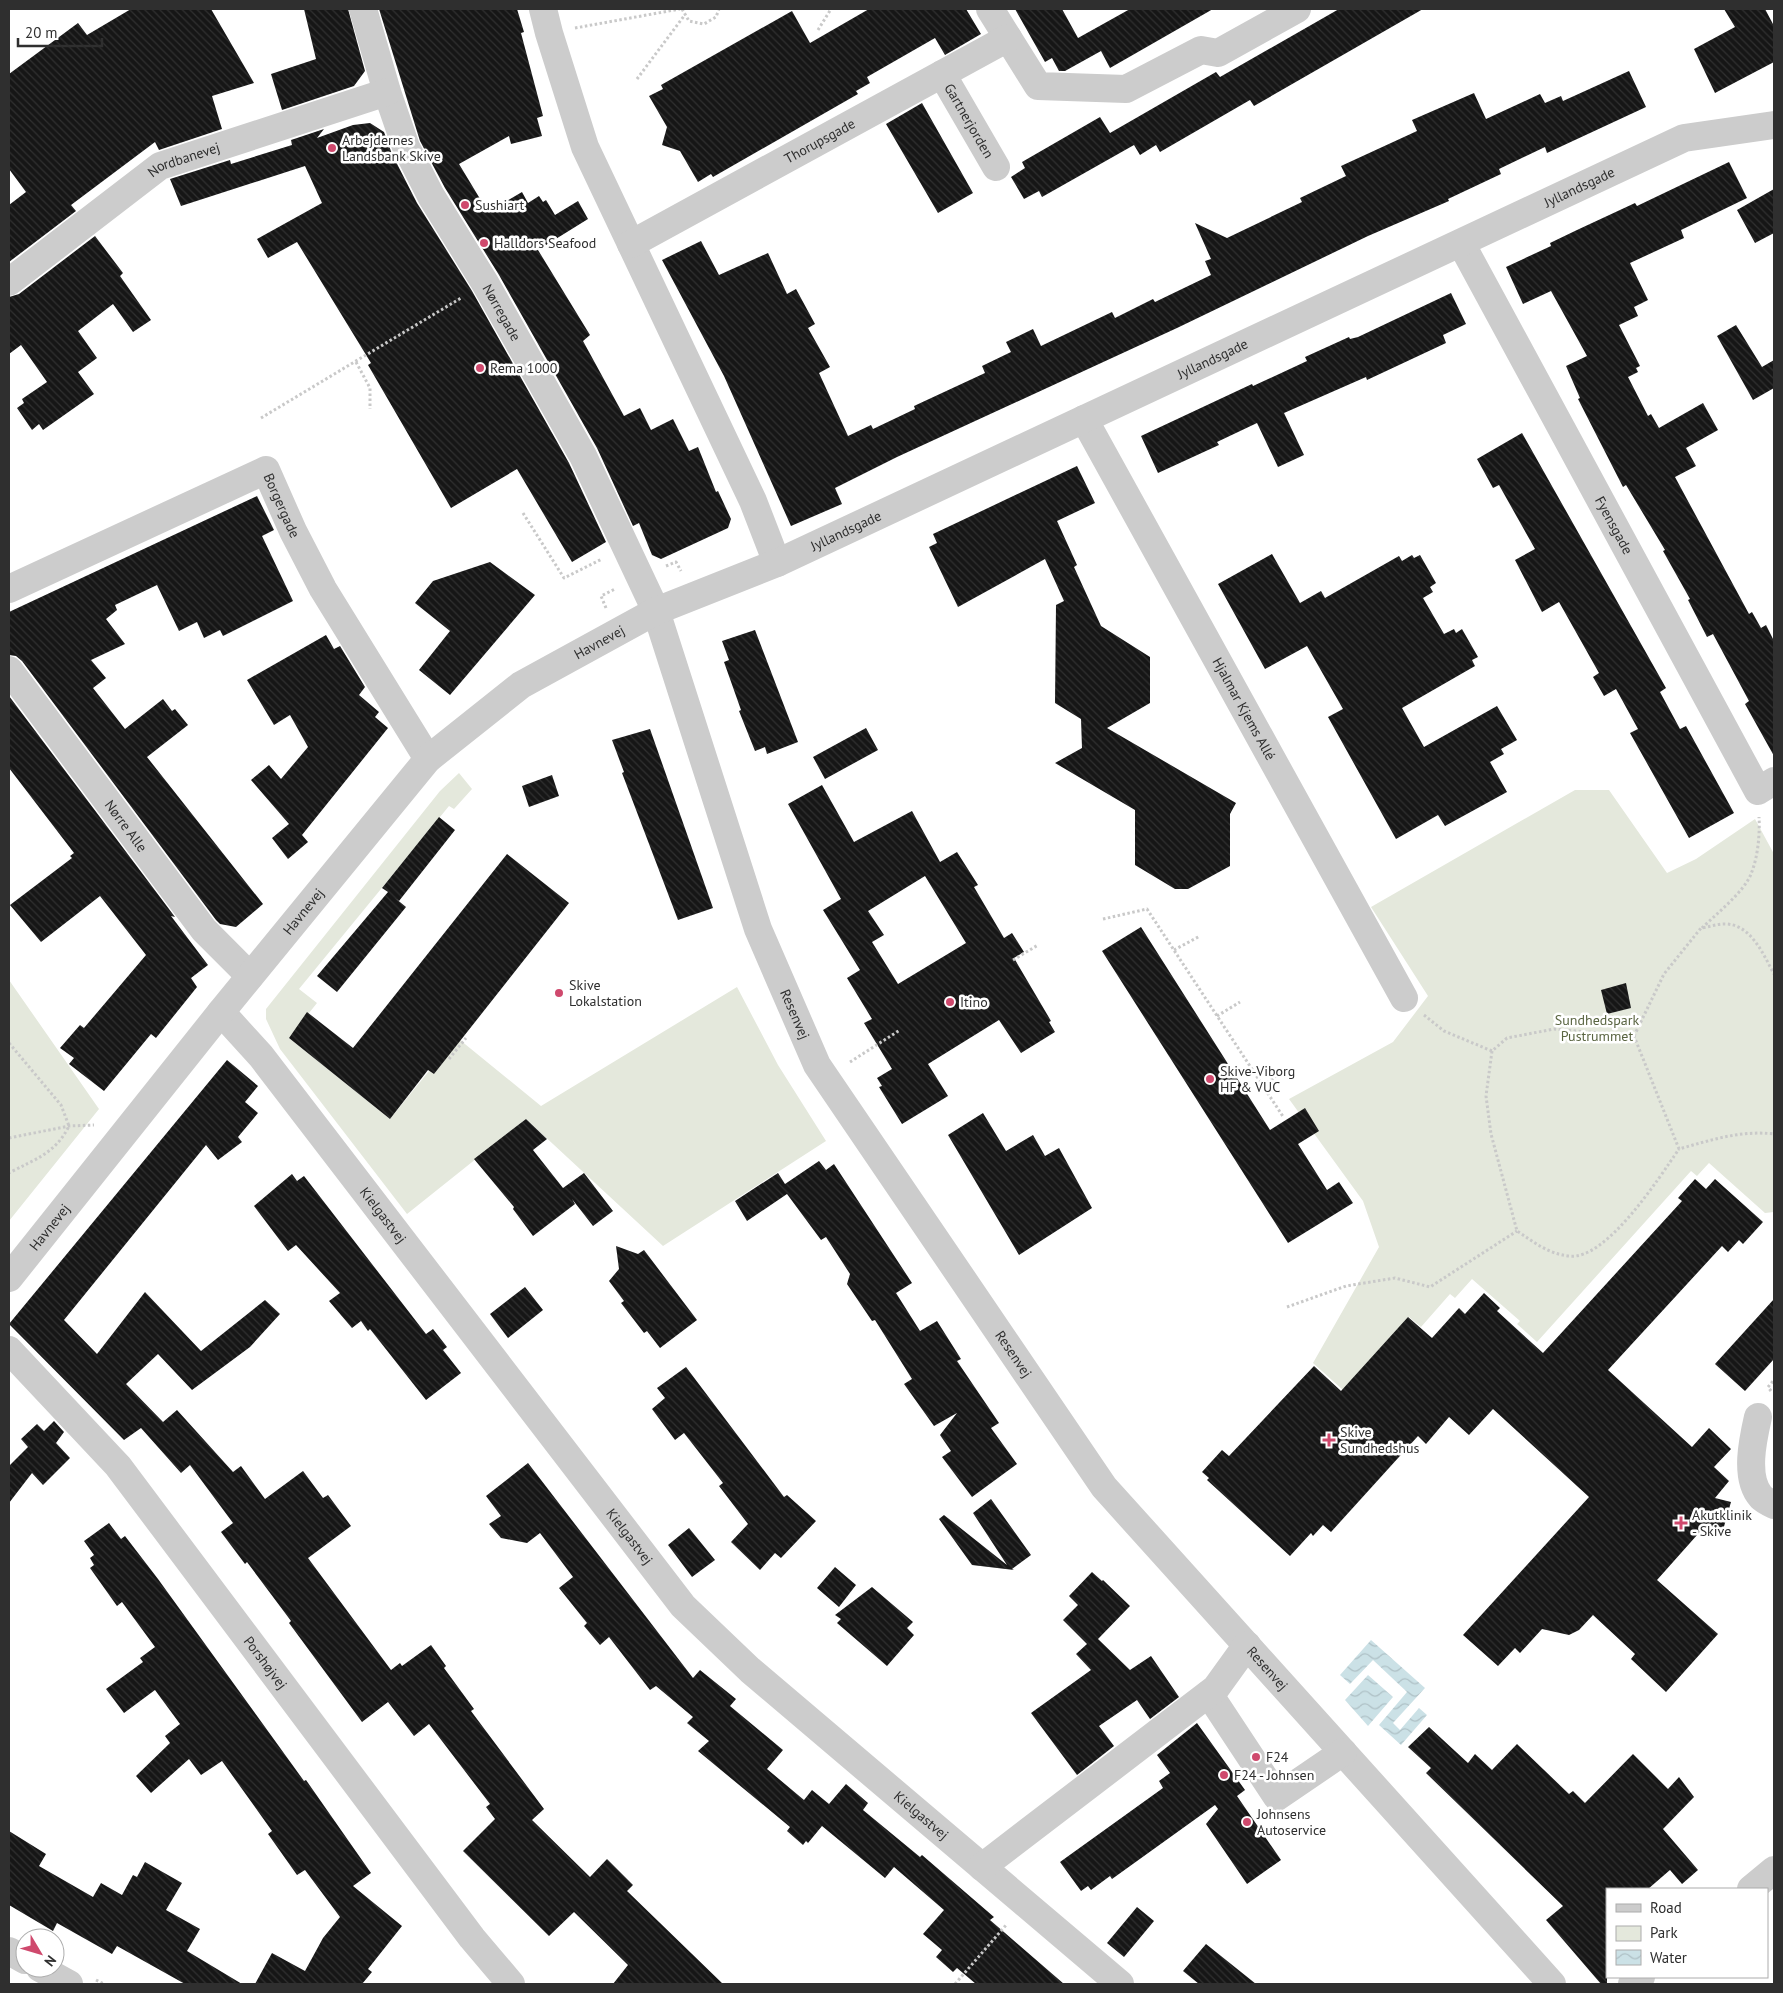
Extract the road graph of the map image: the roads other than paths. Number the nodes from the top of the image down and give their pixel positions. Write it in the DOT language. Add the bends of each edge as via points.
graph roads {
  1 [pos="363,9"];
  2 [pos="990,9"];
  3 [pos="1297,9"];
  4 [pos="546,21"];
  5 [pos="1008,38"];
  6 [pos="942,74"];
  7 [pos="387,92"];
  8 [pos="1774,125"];
  9 [pos="996,167"];
  10 [pos="1461,243"];
  11 [pos="631,244"];
  12 [pos="9,282"];
  13 [pos="1084,419"];
  14 [pos="777,563"];
  15 [pos="9,589"];
  16 [pos="656,611"];
  17 [pos="9,670"];
  18 [pos="428,759"];
  19 [pos="1766,786"];
  20 [pos="250,976"];
  21 [pos="1404,998"];
  22 [pos="221,1012"];
  23 [pos="9,1278"];
  24 [pos="9,1350"];
  25 [pos="1758,1417"];
  26 [pos="1774,1505"];
  27 [pos="1247,1645"];
  28 [pos="1209,1694"];
  29 [pos="1342,1752"];
  30 [pos="982,1867"];
  31 [pos="1774,1870"];
  32 [pos="1751,1888"];
  33 [pos="511,1984"];
  34 [pos="1120,1984"];
  35 [pos="1552,1984"];
  1 -- 7 [label="street, Nørregade"];
  2 -- 5 [label="street"];
  3 -- 5 [label="street" via="1218,53 1201,50 1126,89 1038,86"];
  4 -- 11 [label="street" via="585,147"];
  5 -- 6 [label="street, Thorupsgade"];
  6 -- 9 [label="street, Gartnerjorden"];
  6 -- 11 [label="street, Thorupsgade"];
  7 -- 12 [label="street, Nordbanevej" via="160,166"];
  7 -- 16 [label="street, Nørregade" via="406,147 431,196 485,283 583,456"];
  8 -- 10 [label="street, Jyllandsgade" via="1684,138"];
  10 -- 13 [label="street, Jyllandsgade"];
  10 -- 19 [label="street, Fyensgade"];
  11 -- 14 [label="street" via="753,502"];
  13 -- 14 [label="street, Jyllandsgade"];
  13 -- 21 [label="street, Hjalmar Kjems Allé"];
  14 -- 16 [label="street, Jyllandsgade"];
  15 -- 18 [label="street, Borgergade" via="266,470 323,589"];
  16 -- 18 [label="street, Havnevej" via="522,685"];
  16 -- 27 [label="street, Resenvej" via="758,930 817,1065 1104,1487"];
  17 -- 20 [label="street, Nørre Alle" via="204,930"];
  18 -- 20 [label="street, Havnevej"];
  20 -- 22 [label="street, Havnevej"];
  22 -- 23 [label="street, Havnevej"];
  22 -- 30 [label="street, Kielgastvej" via="261,1056 683,1606 750,1670"];
  24 -- 33 [label="street, Porshøjvej" via="118,1466 472,1938"];
  25 -- 26 [label="street" via="1752,1443 1751,1471 1760,1496"];
  27 -- 28 [label="street"];
  27 -- 29 [label="street, Resenvej"];
  28 -- 29 [label="street" via="1277,1797"];
  28 -- 30 [label="street"];
  29 -- 35 [label="street, Resenvej"];
  30 -- 34 [label="street, Kielgastvej"];
  31 -- 32 [label="street"];
}
